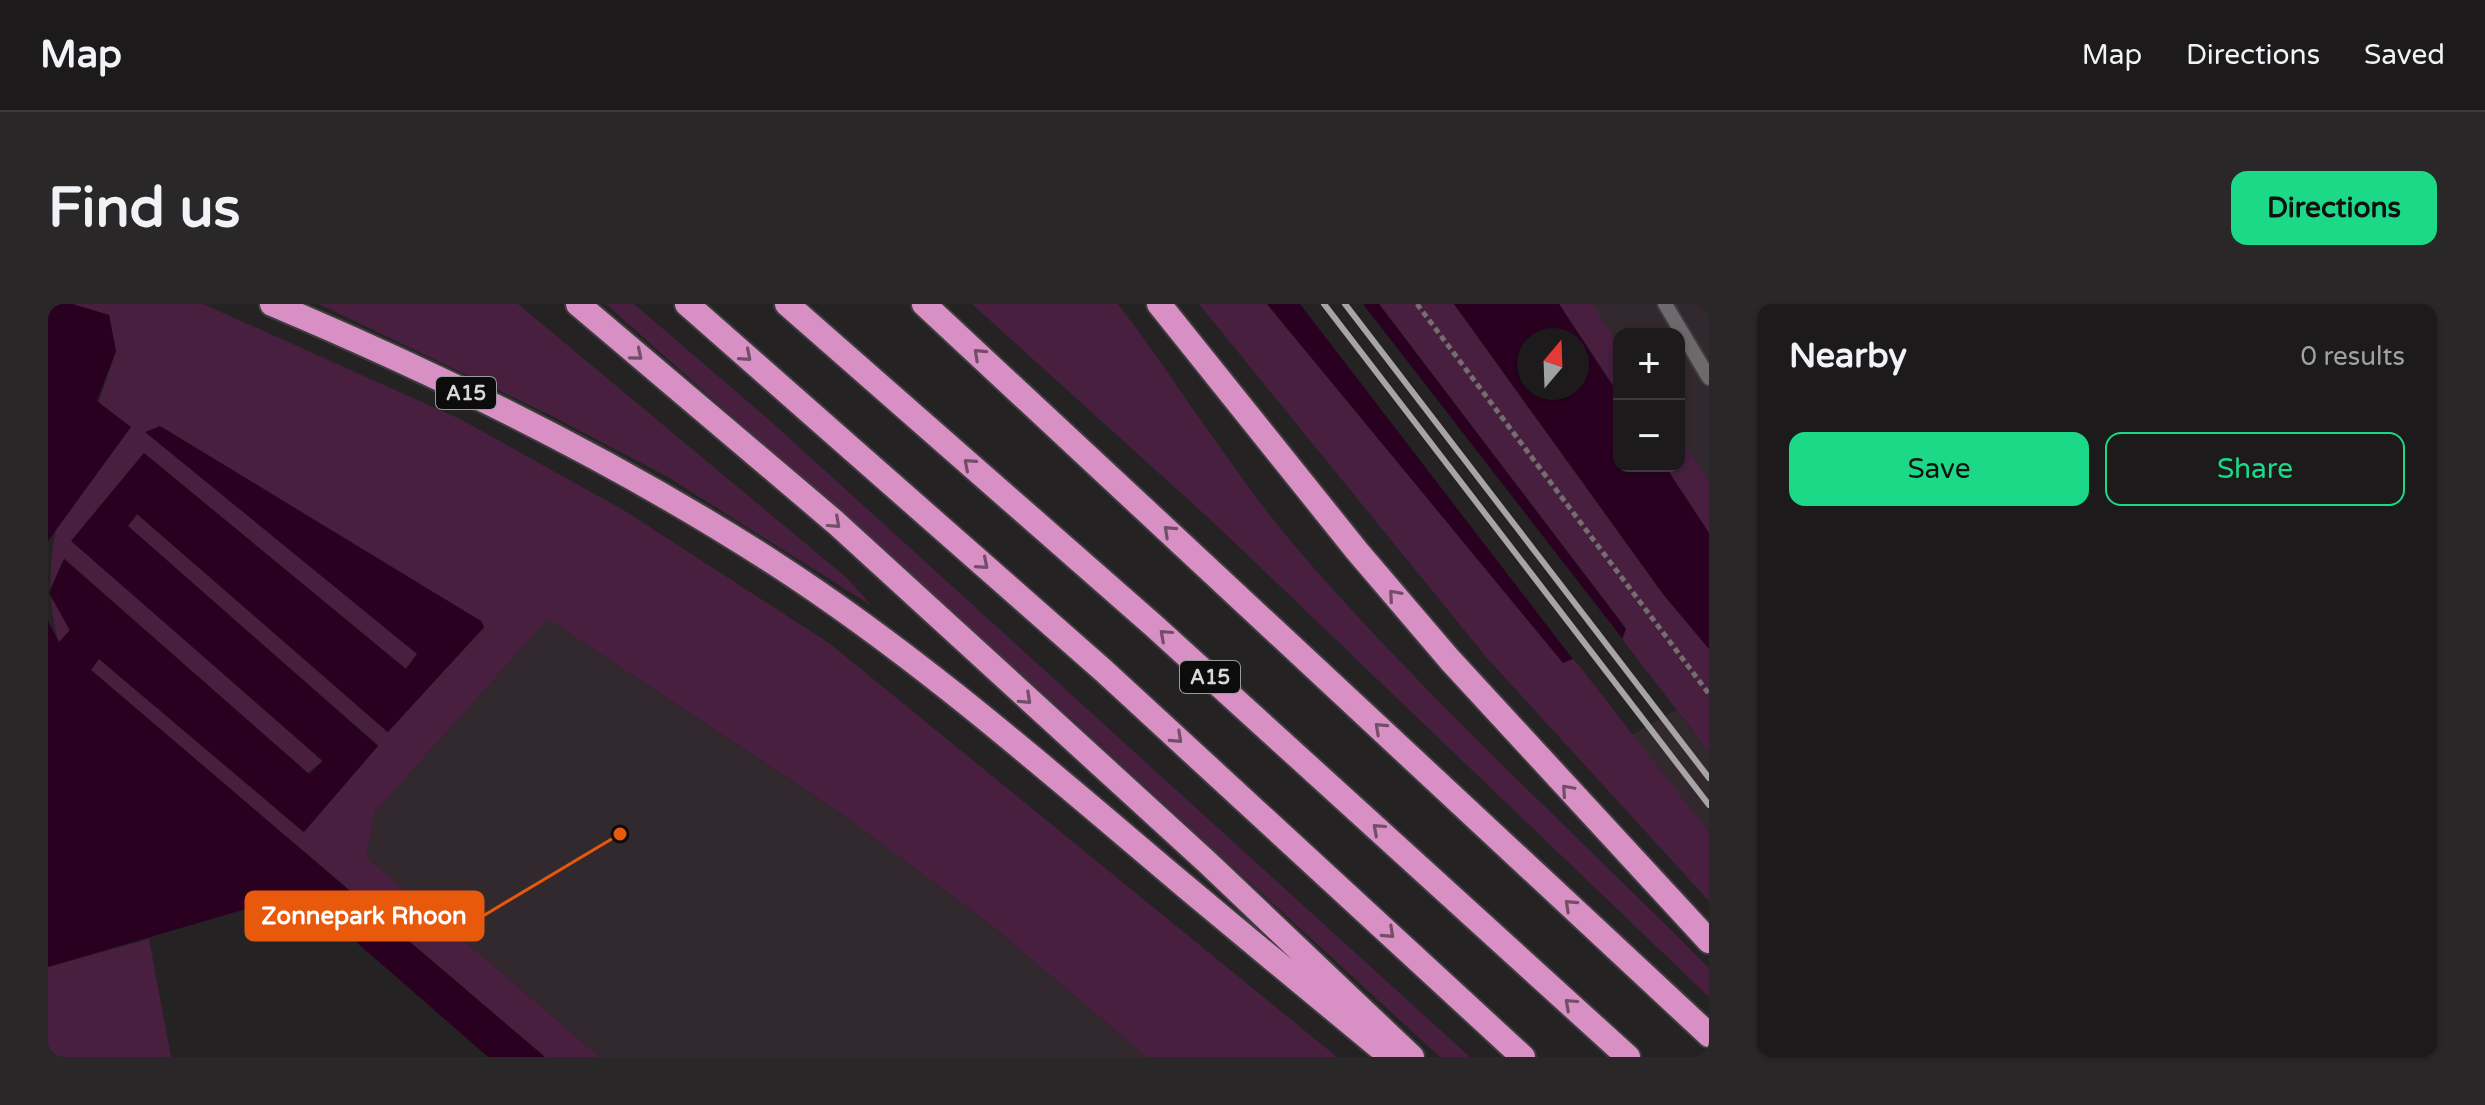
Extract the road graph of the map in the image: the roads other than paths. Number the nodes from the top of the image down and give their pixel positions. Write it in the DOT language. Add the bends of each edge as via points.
graph roads {
  1 [pos="272,304"];
  2 [pos="578,304"];
  3 [pos="687,304"];
  4 [pos="787,304"];
  5 [pos="924,304"];
  6 [pos="1159,304"];
  7 [pos="1665,304"];
  8 [pos="1709,378"];
  9 [pos="1709,941"];
  10 [pos="1709,1035"];
  11 [pos="1391,1057"];
  12 [pos="1412,1057"];
  13 [pos="1523,1057"];
  14 [pos="1628,1057"];
  1 -- 11 [label="highway, A15" via="590,455 775,563 1061,779"];
  2 -- 12 [label="highway, one-way" via="835,522"];
  3 -- 13 [label="highway, one-way" via="1104,671"];
  14 -- 4 [label="highway, A15, one-way" via="1153,625"];
  10 -- 5 [label="highway, one-way"];
  9 -- 6 [label="highway, one-way" via="1440,648"];
  7 -- 8 [label="lane"];
}
